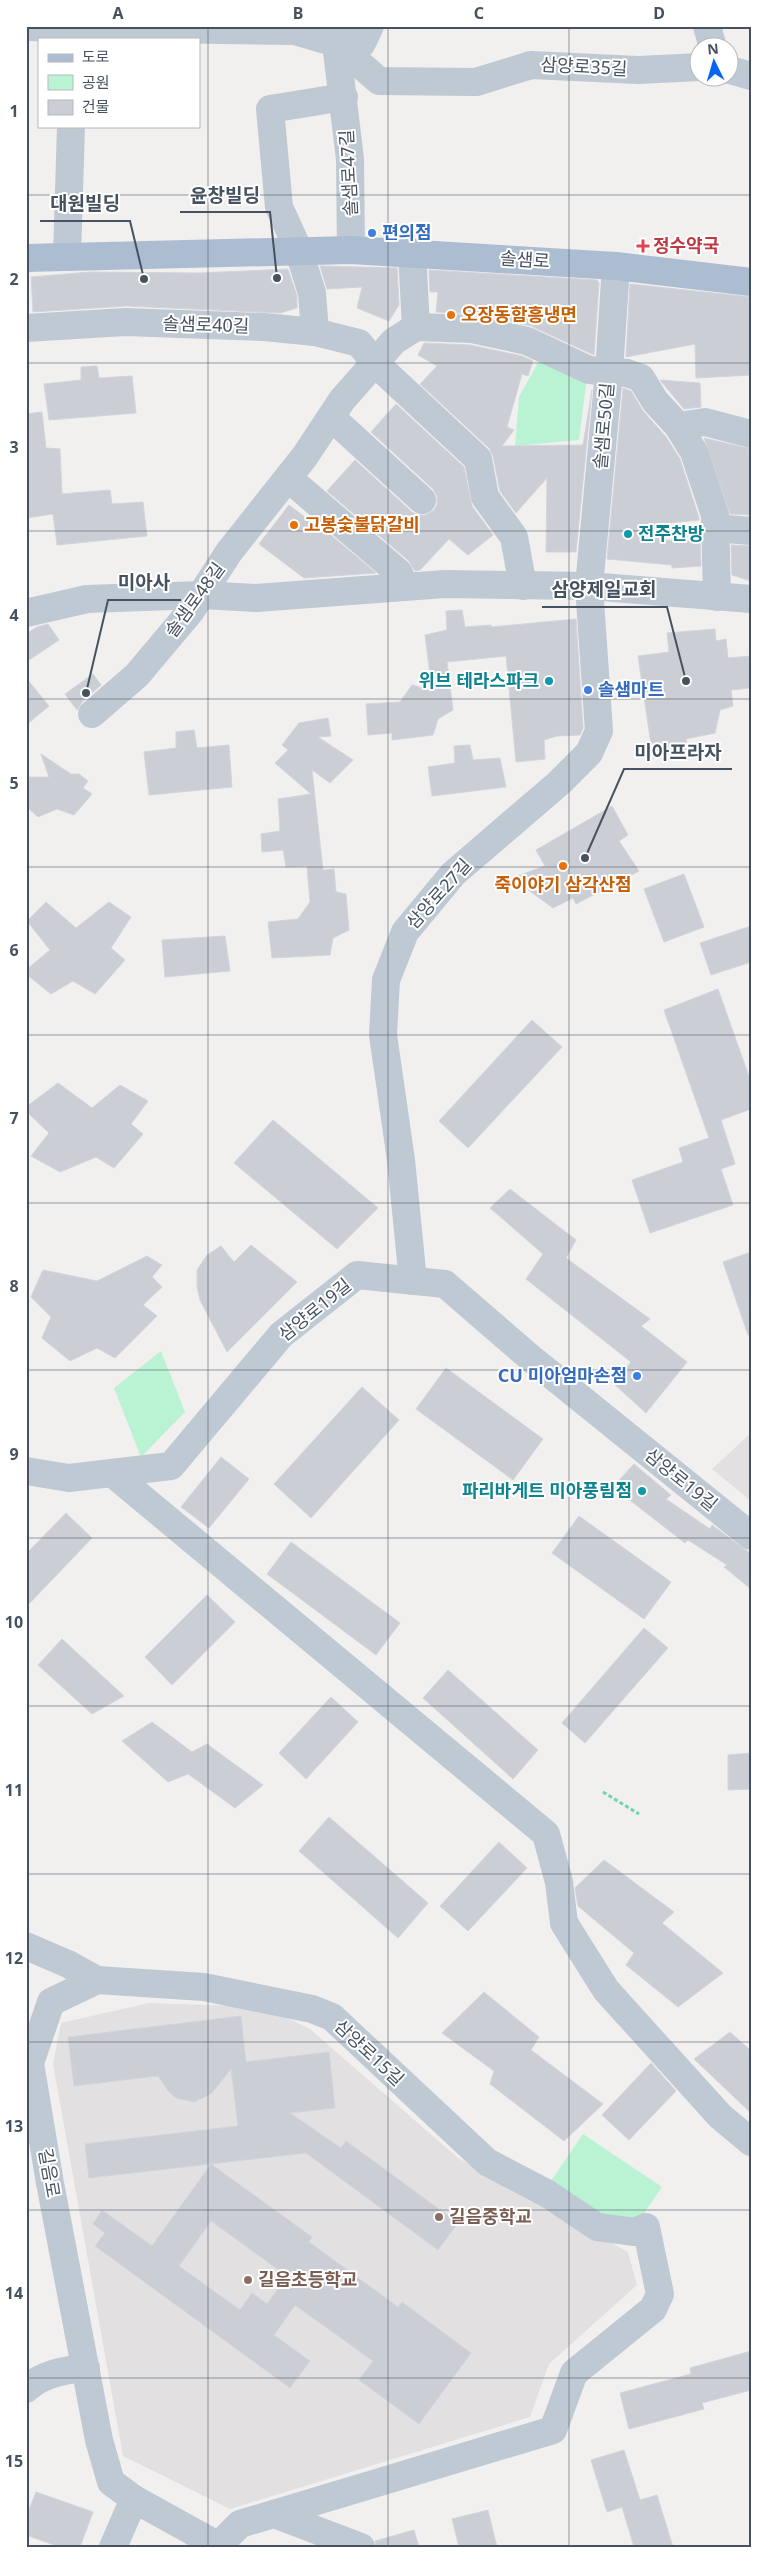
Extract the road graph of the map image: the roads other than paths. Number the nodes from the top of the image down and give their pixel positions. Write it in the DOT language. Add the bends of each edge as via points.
graph roads {
  1 [pos="370,26"];
  2 [pos="26,27"];
  3 [pos="146,28"];
  4 [pos="73,31"];
  5 [pos="335,34"];
  6 [pos="690,67"];
  7 [pos="344,97"];
  8 [pos="70,128"];
  9 [pos="352,250"];
  10 [pos="299,251"];
  11 [pos="412,252"];
  12 [pos="67,257"];
  13 [pos="26,258"];
  14 [pos="616,266"];
  15 [pos="751,282"];
  16 [pos="416,327"];
  17 [pos="26,328"];
  18 [pos="314,332"];
  19 [pos="375,363"];
  20 [pos="609,372"];
  21 [pos="331,417"];
  22 [pos="678,426"];
  23 [pos="751,434"];
  24 [pos="288,478"];
  25 [pos="422,500"];
  26 [pos="715,528"];
  27 [pos="751,531"];
  28 [pos="523,586"];
  29 [pos="589,586"];
  30 [pos="404,587"];
  31 [pos="201,595"];
  32 [pos="717,597"];
  33 [pos="751,599"];
  34 [pos="26,613"];
  35 [pos="92,714"];
  36 [pos="413,1281"];
  37 [pos="26,1471"];
  38 [pos="112,1473"];
  39 [pos="751,1536"];
  40 [pos="26,1946"];
  41 [pos="97,1980"];
  42 [pos="751,2142"];
  43 [pos="86,2368"];
  44 [pos="26,2389"];
  45 [pos="134,2499"];
  46 [pos="274,2514"];
  47 [pos="220,2546"];
  48 [pos="113,2547"];
  49 [pos="361,2547"];
  1 -- 5 [label="street" via="362,43"];
  2 -- 4 [label="street"];
  3 -- 4 [label="street"];
  3 -- 5 [label="street" via="295,30"];
  5 -- 6 [label="street, 삼양로35길" via="378,81 476,82 531,65 638,70"];
  5 -- 7 [label="street, 솔샘로47길"];
  7 -- 9 [label="street, 솔샘로47길" via="350,159"];
  7 -- 10 [label="street" via="270,109 279,207"];
  8 -- 12 [label="street"];
  9 -- 10 [label="main road, 솔샘로"];
  9 -- 11 [label="main road, 솔샘로"];
  10 -- 12 [label="main road, 솔샘로"];
  10 -- 18 [label="street" via="312,293"];
  11 -- 14 [label="main road, 솔샘로"];
  11 -- 16 [label="street"];
  12 -- 13 [label="main road, 솔샘로"];
  14 -- 15 [label="main road, 솔샘로"];
  14 -- 20 [label="street, 솔샘로50길"];
  16 -- 19 [label="street, 솔샘로48길" via="394,341"];
  16 -- 20 [label="street" via="472,329 518,339 589,370"];
  17 -- 18 [label="street, 솔샘로40길" via="125,322"];
  18 -- 19 [label="street, 솔샘로40길" via="359,343"];
  19 -- 21 [label="street, 솔샘로48길"];
  19 -- 28 [label="street" via="478,459 485,497 514,537"];
  20 -- 22 [label="street" via="642,378 655,401"];
  20 -- 29 [label="street, 솔샘로50길"];
  21 -- 24 [label="street, 솔샘로48길"];
  21 -- 25 [label="street"];
  22 -- 23 [label="street" via="705,422"];
  22 -- 26 [label="street" via="694,452 715,515"];
  24 -- 30 [label="street" via="399,573"];
  24 -- 31 [label="street, 솔샘로48길" via="229,552"];
  26 -- 27 [label="street"];
  26 -- 32 [label="street"];
  28 -- 29 [label="street"];
  28 -- 30 [label="street" via="445,584"];
  29 -- 32 [label="street"];
  29 -- 36 [label="street, 삼양로27길" via="599,731 589,753 453,874 405,932 386,980 383,1035 401,1160"];
  30 -- 31 [label="street" via="256,598"];
  31 -- 34 [label="street" via="88,599"];
  31 -- 35 [label="street, 솔샘로48길" via="137,675"];
  32 -- 33 [label="street"];
  36 -- 38 [label="street, 삼양로19길" via="356,1275 281,1335 170,1466"];
  36 -- 39 [label="street, 삼양로19길" via="445,1284 532,1360"];
  37 -- 38 [label="street, 삼양로19길" via="69,1478"];
  38 -- 42 [label="street" via="546,1834 559,1882 564,1923 606,1990 720,2116"];
  40 -- 41 [label="street, 삼양로15길"];
  41 -- 43 [label="street, 길음로" via="51,2002 30,2063"];
  41 -- 46 [label="street, 삼양로15길" via="204,1987 312,2009 332,2017 487,2162 548,2194 597,2227 635,2232 646,2227 660,2294 653,2309 574,2373 553,2430"];
  43 -- 44 [label="street" via="66,2370 36,2380"];
  43 -- 45 [label="street, 길음로" via="99,2440 111,2482"];
  45 -- 47 [label="street, 길음로"];
  45 -- 48 [label="street"];
  46 -- 47 [label="street" via="240,2524"];
  46 -- 49 [label="street"];
}
